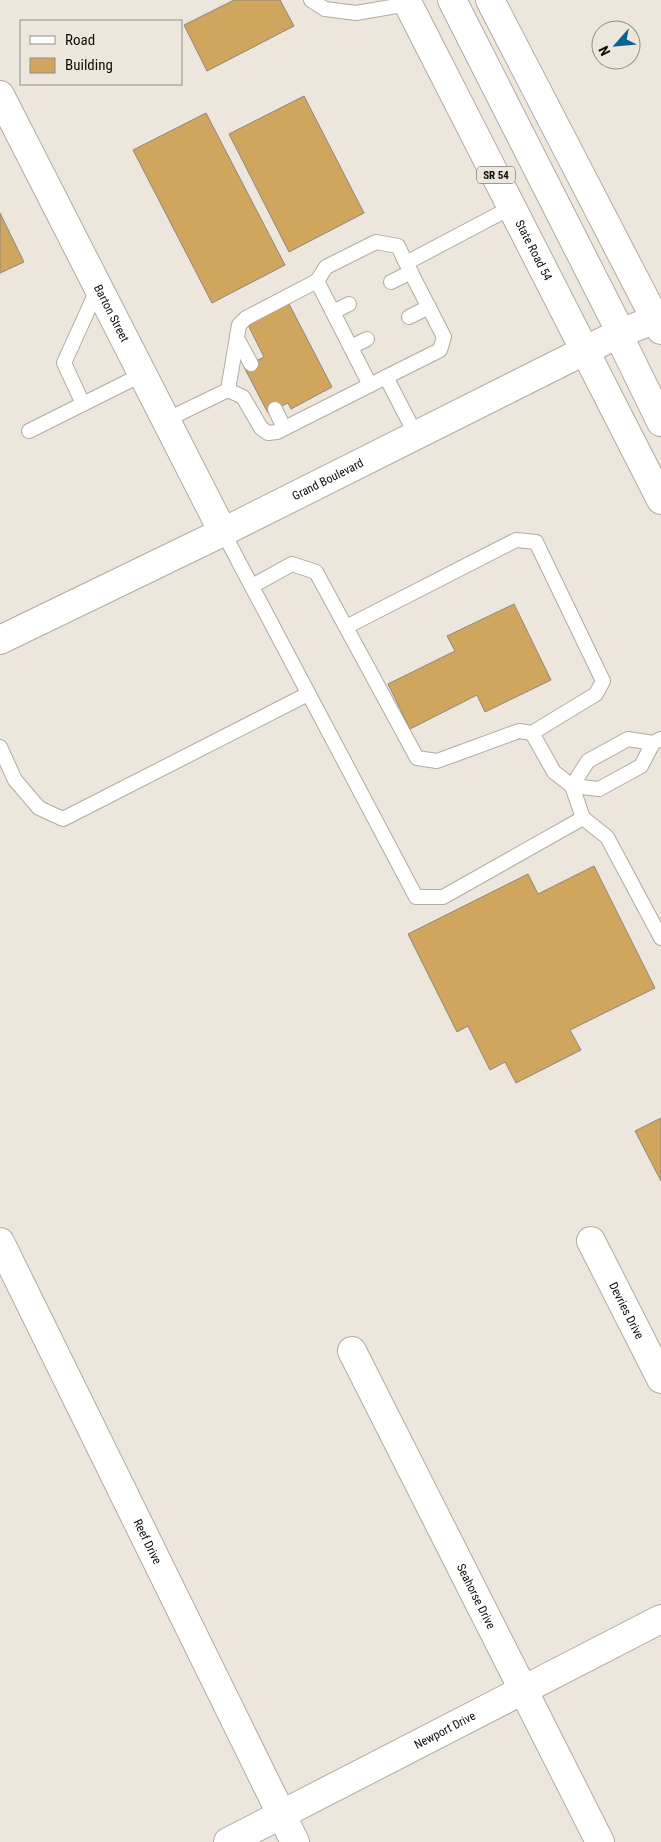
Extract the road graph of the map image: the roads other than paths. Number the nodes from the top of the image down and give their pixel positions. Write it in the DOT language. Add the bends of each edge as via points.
graph roads {
  1 [pos="311,0"];
  2 [pos="452,0"];
  3 [pos="490,0"];
  4 [pos="407,2"];
  5 [pos="0,95"];
  6 [pos="512,207"];
  7 [pos="409,267"];
  8 [pos="317,281"];
  9 [pos="391,282"];
  10 [pos="98,288"];
  11 [pos="348,304"];
  12 [pos="429,307"];
  13 [pos="333,312"];
  14 [pos="409,317"];
  15 [pos="658,325"];
  16 [pos="619,334"];
  17 [pos="237,338"];
  18 [pos="367,339"];
  19 [pos="351,347"];
  20 [pos="585,350"];
  21 [pos="250,364"];
  22 [pos="143,374"];
  23 [pos="386,377"];
  24 [pos="370,385"];
  25 [pos="228,390"];
  26 [pos="83,404"];
  27 [pos="275,409"];
  28 [pos="166,420"];
  29 [pos="661,422"];
  30 [pos="284,428"];
  31 [pos="29,431"];
  32 [pos="416,435"];
  33 [pos="661,500"];
  34 [pos="223,532"];
  35 [pos="252,586"];
  36 [pos="346,627"];
  37 [pos="0,640"];
  38 [pos="308,694"];
  39 [pos="532,733"];
  40 [pos="657,741"];
  41 [pos="0,747"];
  42 [pos="572,786"];
  43 [pos="583,818"];
  44 [pos="661,938"];
  45 [pos="591,1241"];
  46 [pos="0,1242"];
  47 [pos="352,1350"];
  48 [pos="661,1379"];
  49 [pos="661,1619"];
  50 [pos="523,1689"];
  51 [pos="281,1815"];
  52 [pos="228,1842"];
  53 [pos="294,1842"];
  54 [pos="600,1842"];
  1 -- 4 [label="lane" via="325,9 356,13"];
  2 -- 16 [label="street"];
  3 -- 15 [label="street"];
  4 -- 6 [label="street, State Road 54 / SR 54"];
  5 -- 10 [label="street, Barton Street"];
  6 -- 7 [label="lane"];
  6 -- 20 [label="street, State Road 54 / SR 54"];
  7 -- 8 [label="lane" via="398,246 376,242 326,267"];
  7 -- 9 [label="lane"];
  7 -- 12 [label="lane"];
  8 -- 13 [label="lane"];
  8 -- 17 [label="lane" via="246,318 239,325"];
  10 -- 22 [label="street, Barton Street"];
  10 -- 26 [label="lane" via="64,363"];
  11 -- 13 [label="lane"];
  12 -- 14 [label="lane"];
  12 -- 23 [label="lane" via="444,337 440,350"];
  13 -- 19 [label="lane"];
  15 -- 16 [label="street, Grand Boulevard"];
  16 -- 20 [label="street, Grand Boulevard"];
  16 -- 29 [label="street"];
  17 -- 21 [label="lane"];
  17 -- 25 [label="lane"];
  18 -- 19 [label="lane"];
  19 -- 24 [label="lane"];
  20 -- 32 [label="street, Grand Boulevard"];
  20 -- 33 [label="street, State Road 54 / SR 54"];
  22 -- 26 [label="lane"];
  22 -- 28 [label="street, Barton Street"];
  23 -- 24 [label="lane"];
  23 -- 32 [label="lane"];
  24 -- 30 [label="lane"];
  25 -- 28 [label="lane"];
  25 -- 30 [label="lane" via="243,397 261,428 268,433"];
  26 -- 31 [label="lane"];
  27 -- 30 [label="lane"];
  28 -- 34 [label="street, Barton Street"];
  32 -- 34 [label="street, Grand Boulevard"];
  34 -- 35 [label="lane"];
  34 -- 37 [label="street, Grand Boulevard"];
  35 -- 36 [label="lane" via="292,564 316,572"];
  35 -- 38 [label="lane"];
  36 -- 39 [label="lane" via="417,758 438,761 519,731"];
  36 -- 39 [label="lane" via="516,540 536,542 603,681 596,694"];
  38 -- 41 [label="lane" via="64,819 39,808 15,780"];
  38 -- 43 [label="lane" via="416,897 443,897"];
  39 -- 42 [label="lane" via="554,772"];
  40 -- 42 [label="lane" via="628,739 588,761"];
  40 -- 42 [label="lane" via="641,766 600,789"];
  42 -- 43 [label="lane"];
  43 -- 44 [label="lane" via="607,837"];
  45 -- 48 [label="street, Devries Drive"];
  46 -- 51 [label="street, Reef Drive"];
  47 -- 50 [label="street, Seahorse Drive"];
  49 -- 50 [label="street, Newport Drive"];
  50 -- 51 [label="street, Newport Drive"];
  50 -- 54 [label="street, Seahorse Drive"];
  51 -- 52 [label="street, Newport Drive"];
  51 -- 53 [label="street, Reef Drive"];
}
